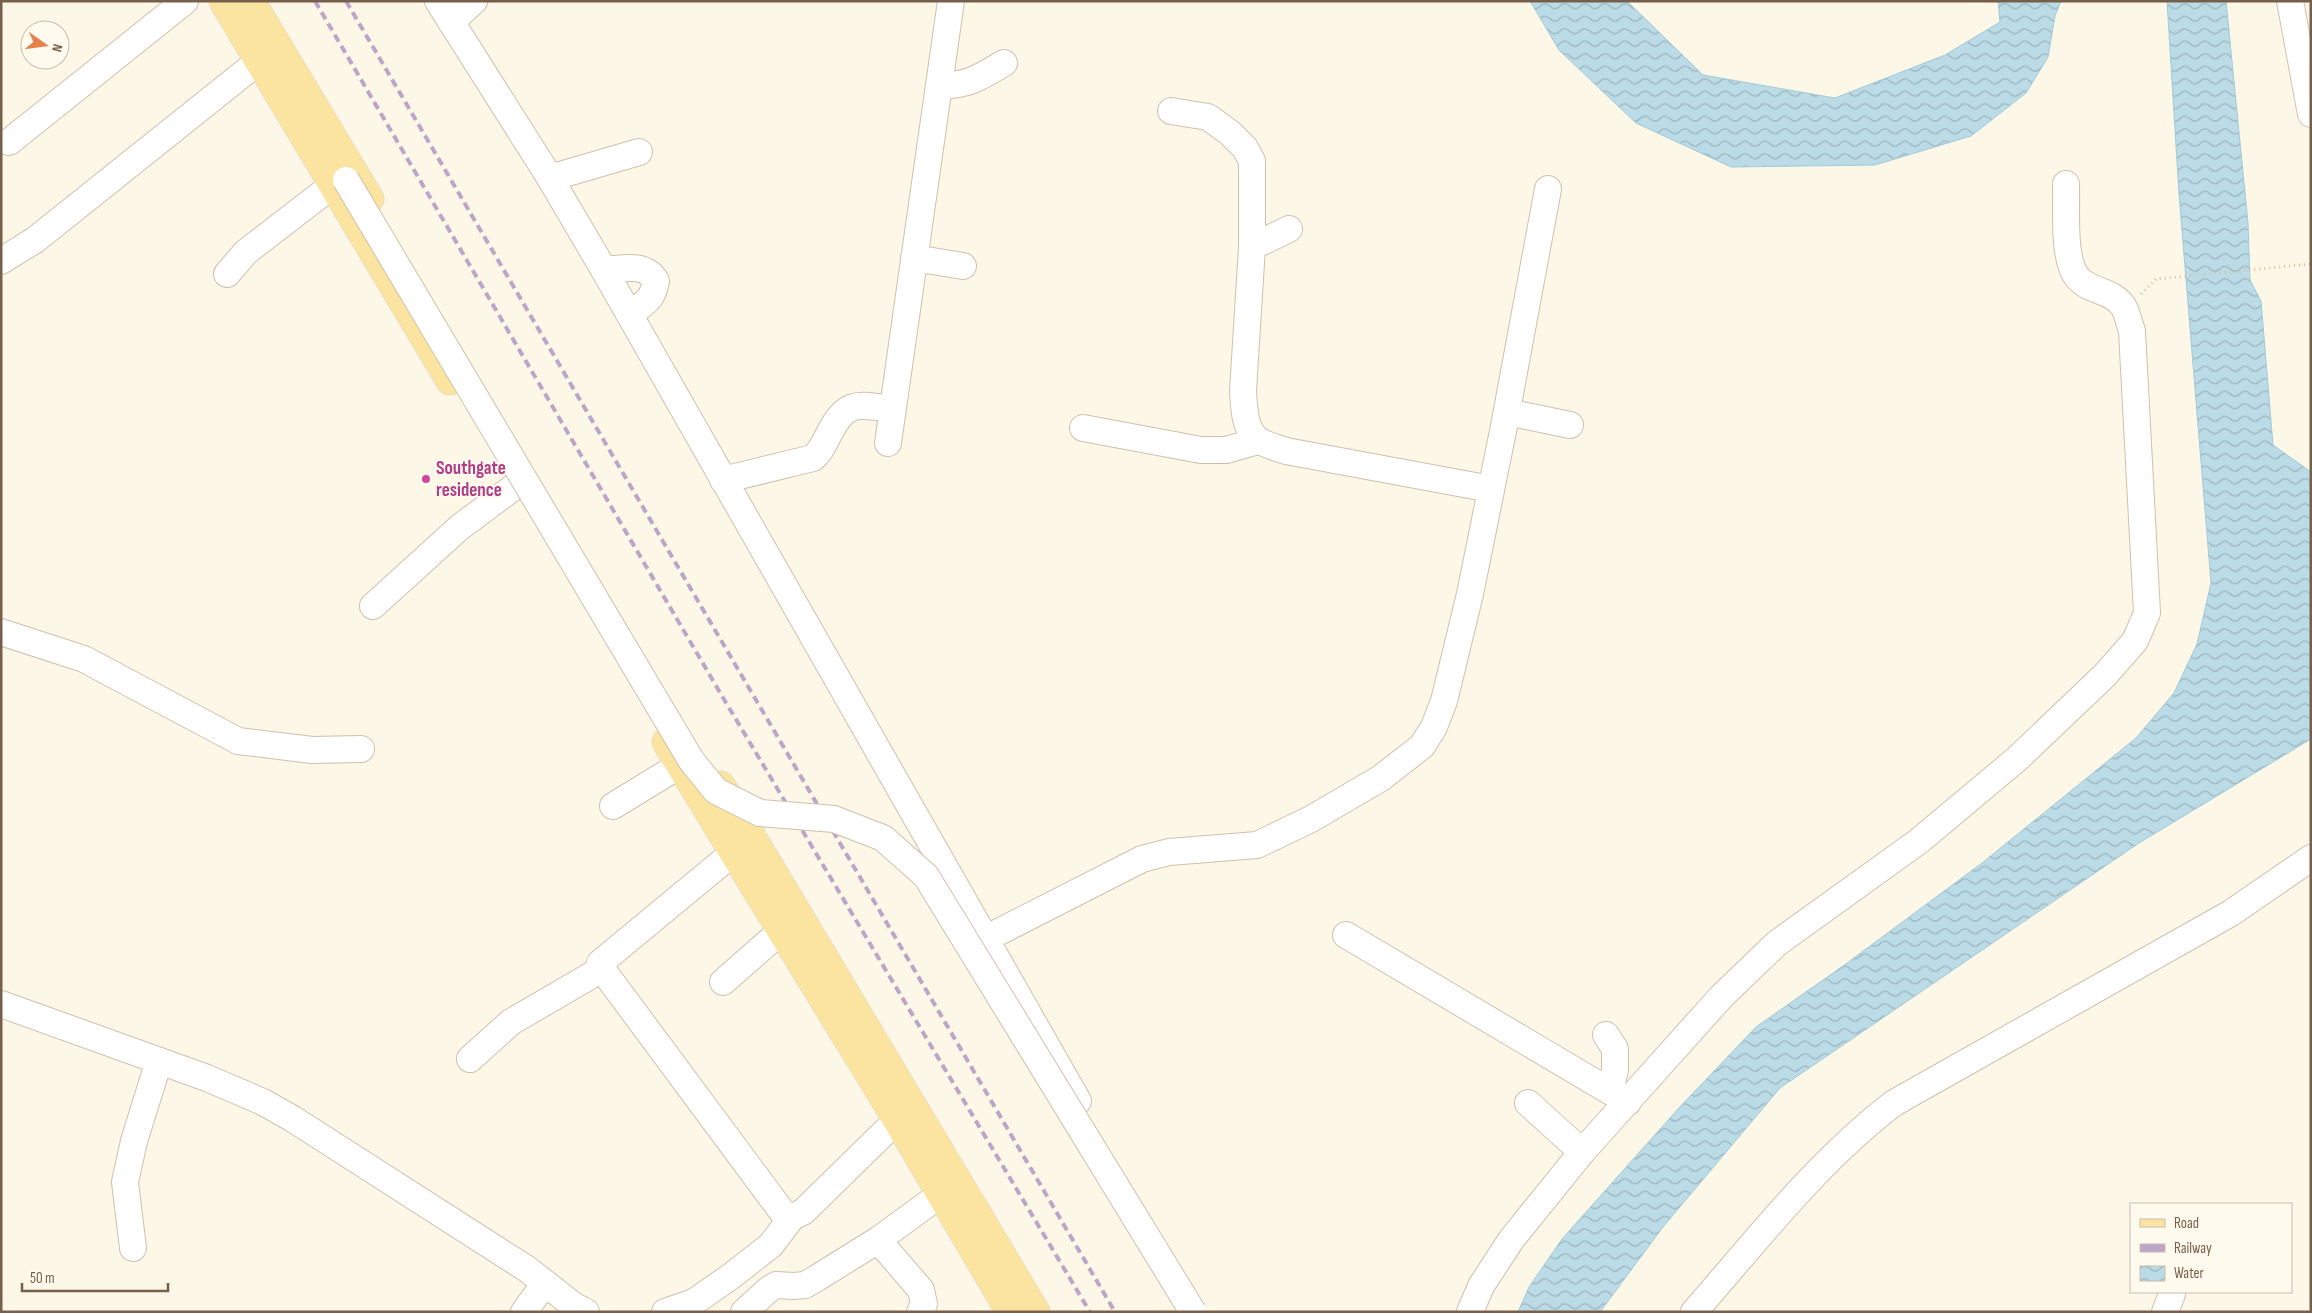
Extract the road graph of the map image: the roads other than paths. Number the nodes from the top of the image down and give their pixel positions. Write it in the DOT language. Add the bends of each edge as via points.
graph roads {
  1 [pos="185,1"];
  2 [pos="223,1"];
  3 [pos="251,1"];
  4 [pos="474,1"];
  5 [pos="951,1"];
  6 [pos="2290,1"];
  7 [pos="444,12"];
  8 [pos="259,61"];
  9 [pos="1004,63"];
  10 [pos="939,86"];
  11 [pos="1171,111"];
  12 [pos="2311,114"];
  13 [pos="9,142"];
  14 [pos="639,152"];
  15 [pos="334,169"];
  16 [pos="550,178"];
  17 [pos="2066,184"];
  18 [pos="1548,188"];
  19 [pos="1289,229"];
  20 [pos="1252,247"];
  21 [pos="914,258"];
  22 [pos="1,261"];
  23 [pos="963,266"];
  24 [pos="604,270"];
  25 [pos="227,274"];
  26 [pos="629,314"];
  27 [pos="892,410"];
  28 [pos="1507,412"];
  29 [pos="1570,425"];
  30 [pos="1083,428"];
  31 [pos="1258,441"];
  32 [pos="888,443"];
  33 [pos="723,480"];
  34 [pos="514,487"];
  35 [pos="1491,489"];
  36 [pos="372,606"];
  37 [pos="1,632"];
  38 [pos="361,749"];
  39 [pos="680,765"];
  40 [pos="613,806"];
  41 [pos="733,854"];
  42 [pos="2311,858"];
  43 [pos="781,931"];
  44 [pos="1346,935"];
  45 [pos="985,939"];
  46 [pos="602,969"];
  47 [pos="723,982"];
  48 [pos="1,1004"];
  49 [pos="1606,1035"];
  50 [pos="470,1059"];
  51 [pos="159,1061"];
  52 [pos="1619,1096"];
  53 [pos="1528,1103"];
  54 [pos="897,1120"];
  55 [pos="1582,1152"];
  56 [pos="950,1189"];
  57 [pos="792,1217"];
  58 [pos="878,1240"];
  59 [pos="134,1248"];
  60 [pos="545,1283"];
  61 [pos="524,1312"];
  62 [pos="586,1312"];
  63 [pos="666,1312"];
  64 [pos="744,1312"];
  65 [pos="920,1312"];
  66 [pos="1010,1312"];
  67 [pos="1036,1312"];
  68 [pos="1193,1312"];
  69 [pos="1198,1312"];
  70 [pos="1470,1312"];
  71 [pos="1694,1312"];
  1 -- 13 [label="street"];
  2 -- 8 [label="main road"];
  3 -- 15 [label="main road"];
  4 -- 7 [label="street"];
  5 -- 10 [label="street"];
  6 -- 12 [label="street"];
  7 -- 16 [label="street"];
  8 -- 15 [label="main road"];
  8 -- 22 [label="street" via="35,240"];
  9 -- 10 [label="street" via="972,82"];
  10 -- 21 [label="street"];
  11 -- 20 [label="street" via="1208,117 1230,132 1245,148 1252,161"];
  14 -- 16 [label="street"];
  15 -- 25 [label="street"];
  15 -- 34 [label="main road"];
  15 -- 56 [label="main road"];
  15 -- 68 [label="street, bridge" via="691,760 716,791 760,813 834,819 883,838 926,876"];
  16 -- 24 [label="street"];
  17 -- 52 [label="street" via="2069,262 2076,277 2088,287 2106,293 2122,305 2132,331 2147,613 2135,641 2105,675 2018,758 1919,841 1776,944"];
  18 -- 28 [label="street"];
  19 -- 20 [label="street"];
  20 -- 31 [label="street" via="1243,391 1250,430"];
  21 -- 23 [label="street"];
  21 -- 27 [label="street"];
  24 -- 26 [label="street"];
  24 -- 26 [label="street" via="645,269 652,273 656,281 654,293"];
  26 -- 33 [label="street"];
  27 -- 32 [label="street"];
  27 -- 33 [label="street" via="862,405 847,408 813,458"];
  28 -- 29 [label="street"];
  28 -- 35 [label="street"];
  30 -- 31 [label="street" via="1201,450 1226,450"];
  31 -- 35 [label="street" via="1286,451"];
  33 -- 45 [label="street"];
  34 -- 36 [label="street" via="460,527"];
  34 -- 39 [label="main road"];
  35 -- 45 [label="street" via="1444,701 1422,746 1381,778 1312,819 1257,845 1169,852 1142,859"];
  37 -- 38 [label="street" via="84,659 238,741 312,750"];
  39 -- 40 [label="street"];
  39 -- 41 [label="main road"];
  41 -- 43 [label="main road"];
  41 -- 46 [label="street" via="600,963"];
  42 -- 71 [label="street" via="2232,913 1894,1103 1830,1159"];
  43 -- 47 [label="street"];
  43 -- 54 [label="main road"];
  44 -- 52 [label="street"];
  45 -- 69 [label="street"];
  46 -- 50 [label="street" via="511,1022"];
  46 -- 57 [label="street" via="783,1213"];
  48 -- 51 [label="street"];
  49 -- 52 [label="street" via="1615,1049"];
  51 -- 59 [label="street" via="125,1182"];
  51 -- 60 [label="street" via="263,1102 293,1119"];
  52 -- 55 [label="street"];
  53 -- 55 [label="street"];
  54 -- 56 [label="main road"];
  54 -- 57 [label="street" via="803,1212"];
  55 -- 70 [label="street" via="1511,1240 1481,1286"];
  56 -- 58 [label="street"];
  56 -- 66 [label="main road"];
  56 -- 67 [label="main road"];
  57 -- 63 [label="street" via="771,1245 730,1277 694,1302"];
  58 -- 64 [label="street" via="805,1285 776,1285"];
  58 -- 65 [label="street" via="921,1290 924,1304"];
  60 -- 61 [label="street"];
  60 -- 62 [label="street"];
}
